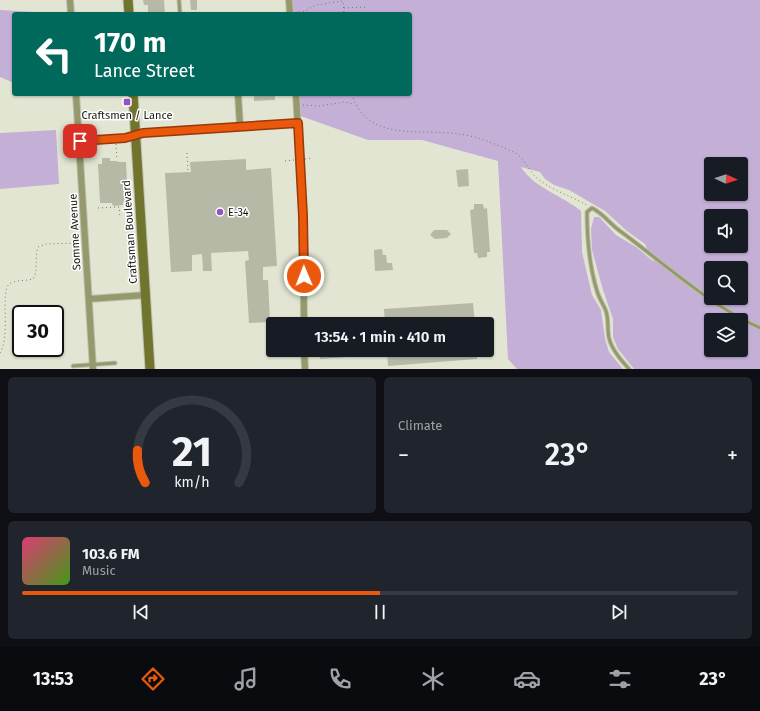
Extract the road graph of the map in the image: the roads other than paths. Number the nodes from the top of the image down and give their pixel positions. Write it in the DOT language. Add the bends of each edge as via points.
graph roads {
  1 [pos="70,0"];
  2 [pos="128,0"];
  3 [pos="179,0"];
  4 [pos="289,0"];
  5 [pos="71,12"];
  6 [pos="129,12"];
  7 [pos="180,12"];
  8 [pos="290,12"];
  9 [pos="76,96"];
  10 [pos="133,96"];
  11 [pos="238,96"];
  12 [pos="296,96"];
  13 [pos="298,123"];
  14 [pos="240,126"];
  15 [pos="136,135"];
  16 [pos="80,141"];
  17 [pos="146,295"];
  18 [pos="89,299"];
  19 [pos="304,317"];
  20 [pos="760,328"];
  21 [pos="304,357"];
  22 [pos="114,363"];
  23 [pos="73,366"];
  24 [pos="93,367"];
  25 [pos="150,369"];
  26 [pos="305,369"];
  27 [pos="629,369"];
  1 -- 5 [label="street"];
  2 -- 6 [label="street"];
  3 -- 7 [label="lane"];
  4 -- 8 [label="street"];
  9 -- 16 [label="street, Somme Avenue"];
  10 -- 15 [label="street, Craftsman Boulevard"];
  11 -- 14 [label="street"];
  12 -- 13 [label="street"];
  13 -- 14 [label="street"];
  13 -- 19 [label="street" via="303,216"];
  14 -- 15 [label="street"];
  15 -- 16 [label="street"];
  15 -- 17 [label="street, Craftsman Boulevard"];
  16 -- 18 [label="street, Somme Avenue"];
  17 -- 18 [label="street"];
  17 -- 25 [label="street, Craftsman Boulevard"];
  18 -- 24 [label="street, Somme Avenue"];
  20 -- 27 [label="lane" via="711,300 592,208 587,212 586,229 593,278 609,320 609,338 614,350"];
  21 -- 26 [label="street"];
  22 -- 24 [label="lane"];
  23 -- 24 [label="lane"];
}
